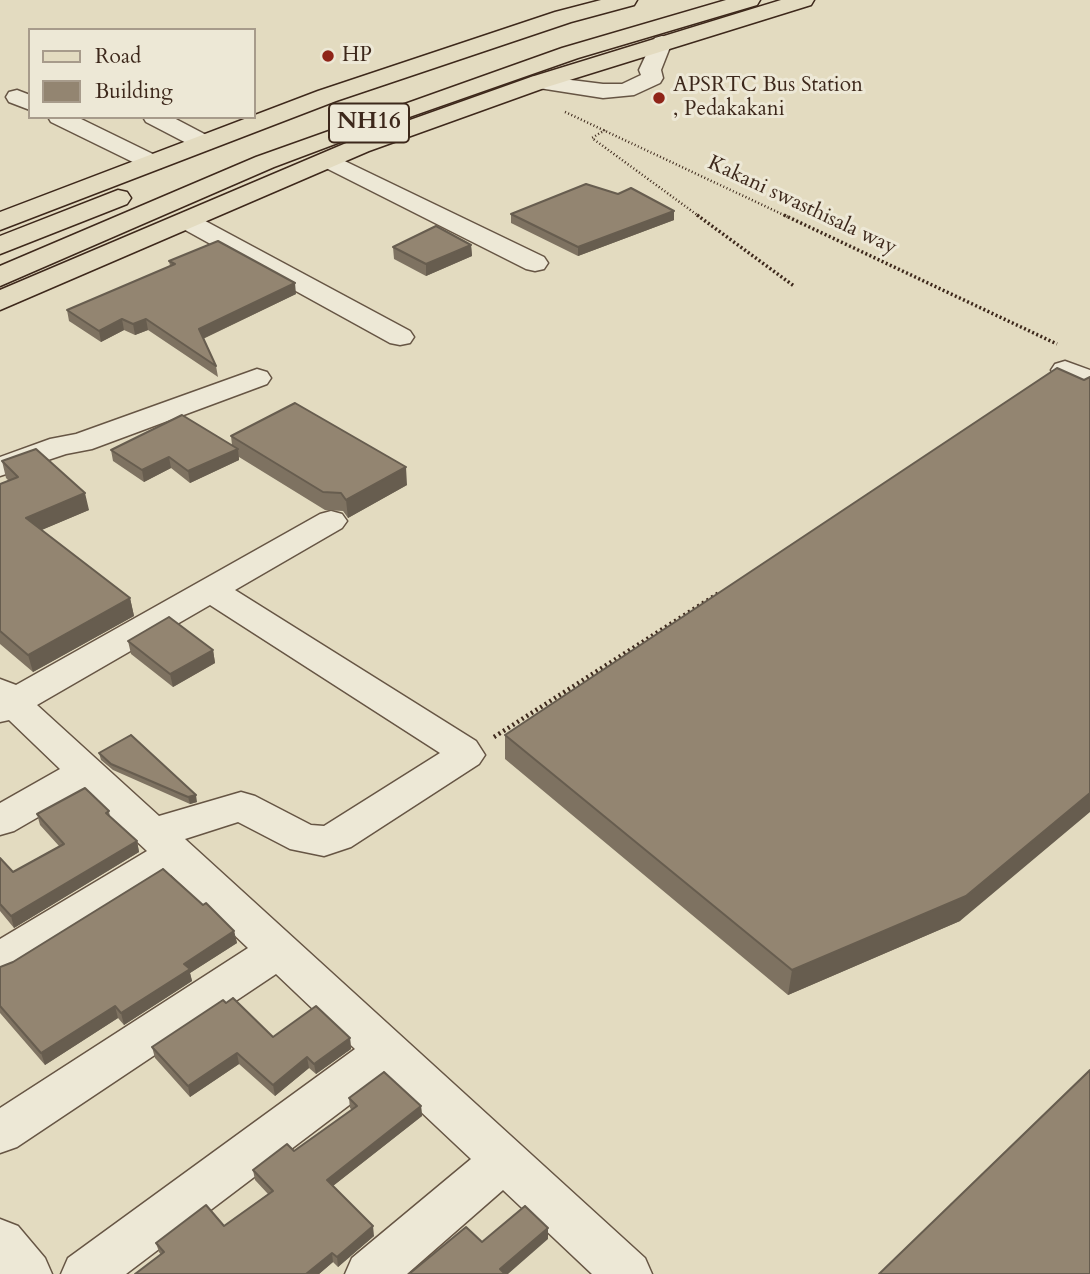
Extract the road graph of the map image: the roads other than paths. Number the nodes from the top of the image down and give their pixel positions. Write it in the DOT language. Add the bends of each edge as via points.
graph roads {
  1 [pos="626,0"];
  2 [pos="687,0"];
  3 [pos="749,0"];
  4 [pos="803,0"];
  5 [pos="662,42"];
  6 [pos="528,86"];
  7 [pos="63,119"];
  8 [pos="158,119"];
  9 [pos="204,142"];
  10 [pos="328,160"];
  11 [pos="152,163"];
  12 [pos="3,218"];
  13 [pos="187,221"];
  14 [pos="0,246"];
  15 [pos="535,263"];
  16 [pos="0,277"];
  17 [pos="0,301"];
  18 [pos="400,337"];
  19 [pos="257,378"];
  20 [pos="0,467"];
  21 [pos="331,521"];
  22 [pos="215,593"];
  23 [pos="4,701"];
  24 [pos="86,772"];
  25 [pos="0,821"];
  26 [pos="163,842"];
  27 [pos="278,950"];
  28 [pos="0,960"];
  29 [pos="387,1051"];
  30 [pos="0,1133"];
  31 [pos="504,1160"];
  32 [pos="0,1242"];
  33 [pos="27,1274"];
  34 [pos="86,1274"];
  35 [pos="370,1274"];
  36 [pos="627,1274"];
  1 -- 9 [label="main road" via="327,96"];
  2 -- 14 [label="main road, NH16" via="404,88"];
  3 -- 16 [label="main road, NH16" via="570,53 366,124 265,162"];
  4 -- 5 [label="main road"];
  5 -- 6 [label="main road"];
  5 -- 6 [label="street" via="650,70 652,78 626,90"];
  6 -- 10 [label="main road"];
  7 -- 11 [label="street"];
  8 -- 9 [label="street"];
  9 -- 11 [label="main road"];
  10 -- 13 [label="main road"];
  10 -- 15 [label="street"];
  11 -- 12 [label="main road"];
  13 -- 17 [label="main road"];
  13 -- 18 [label="street"];
  19 -- 20 [label="street" via="81,443 61,445"];
  21 -- 22 [label="street"];
  22 -- 23 [label="street"];
  22 -- 26 [label="street" via="466,755 324,841 304,839 242,806 172,830"];
  23 -- 24 [label="street"];
  24 -- 25 [label="street"];
  24 -- 26 [label="street"];
  26 -- 27 [label="street"];
  26 -- 28 [label="street"];
  27 -- 29 [label="street"];
  27 -- 30 [label="street"];
  29 -- 31 [label="street"];
  29 -- 34 [label="street"];
  31 -- 35 [label="street"];
  31 -- 36 [label="street"];
  32 -- 33 [label="street"];
}
